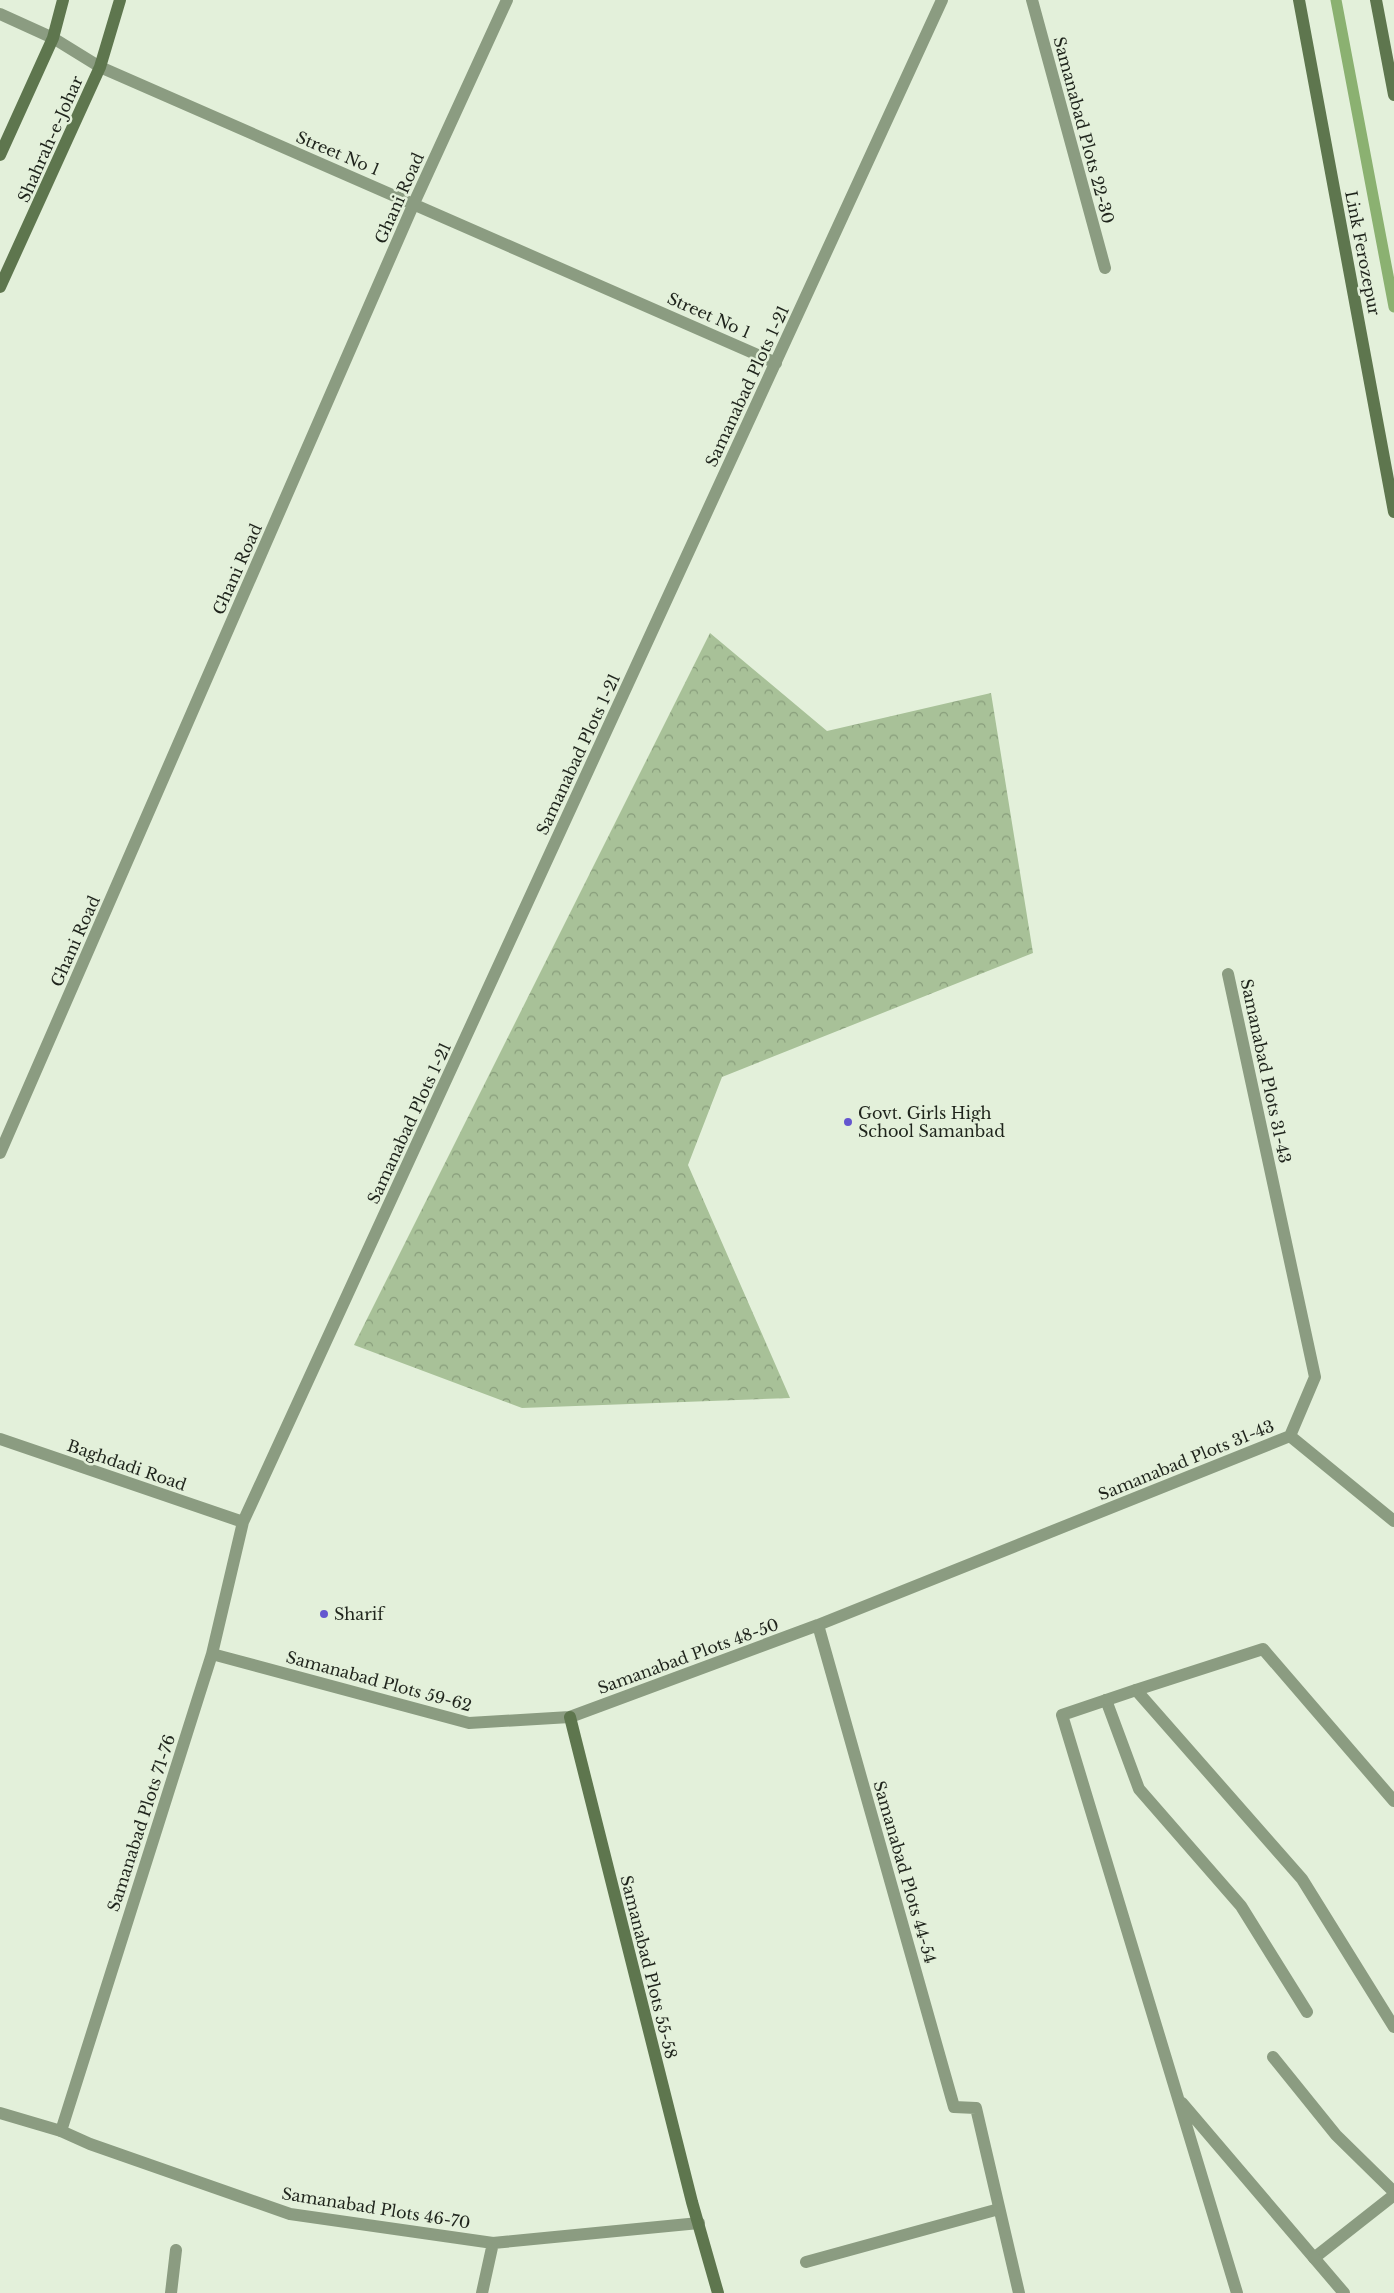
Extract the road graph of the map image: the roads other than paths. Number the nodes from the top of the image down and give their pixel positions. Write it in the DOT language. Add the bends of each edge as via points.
graph roads {
  1 [pos="63,0"];
  2 [pos="120,0"];
  3 [pos="507,0"];
  4 [pos="942,0"];
  5 [pos="1032,0"];
  6 [pos="1299,0"];
  7 [pos="1376,0"];
  8 [pos="0,14"];
  9 [pos="54,38"];
  10 [pos="1390,50"];
  11 [pos="100,67"];
  12 [pos="1394,95"];
  13 [pos="0,155"];
  14 [pos="414,203"];
  15 [pos="1105,268"];
  16 [pos="0,287"];
  17 [pos="776,363"];
  18 [pos="1394,512"];
  19 [pos="1228,974"];
  20 [pos="0,1153"];
  21 [pos="1290,1436"];
  22 [pos="0,1438"];
  23 [pos="1394,1521"];
  24 [pos="243,1522"];
  25 [pos="818,1625"];
  26 [pos="212,1654"];
  27 [pos="1136,1690"];
  28 [pos="1106,1700"];
  29 [pos="570,1717"];
  30 [pos="1394,1801"];
  31 [pos="1307,2012"];
  32 [pos="1394,2027"];
  33 [pos="1273,2056"];
  34 [pos="1178,2099"];
  35 [pos="0,2112"];
  36 [pos="61,2131"];
  37 [pos="1394,2194"];
  38 [pos="999,2209"];
  39 [pos="699,2223"];
  40 [pos="493,2243"];
  41 [pos="176,2250"];
  42 [pos="1314,2258"];
  43 [pos="806,2262"];
  44 [pos="172,2293"];
  45 [pos="482,2293"];
  46 [pos="718,2293"];
  47 [pos="1019,2293"];
  48 [pos="1237,2293"];
  49 [pos="1344,2293"];
  1 -- 9 [label="main road"];
  2 -- 11 [label="main road, Shahrah-e-Johar"];
  3 -- 14 [label="street, Ghani Road"];
  4 -- 17 [label="street, Samanabad Plots 1-21"];
  5 -- 15 [label="street, Samanabad Plots 22-30"];
  6 -- 18 [label="main road, Link Ferozepur"];
  7 -- 10 [label="main road"];
  8 -- 9 [label="street, Street No 1"];
  9 -- 11 [label="street, Street No 1"];
  9 -- 13 [label="main road"];
  10 -- 12 [label="main road"];
  11 -- 14 [label="street, Street No 1"];
  11 -- 16 [label="main road, Shahrah-e-Johar"];
  14 -- 17 [label="street, Street No 1"];
  14 -- 20 [label="street, Ghani Road"];
  17 -- 24 [label="street, Samanabad Plots 1-21"];
  19 -- 21 [label="street, Samanabad Plots 31-43" via="1315,1376"];
  21 -- 23 [label="street"];
  21 -- 25 [label="street, Samanabad Plots 31-43"];
  22 -- 24 [label="street, Baghdadi Road"];
  24 -- 26 [label="street, Samanabad Plots 71-76"];
  25 -- 29 [label="street, Samanabad Plots 48-50"];
  25 -- 38 [label="street, Samanabad Plots 44-54" via="954,2107 976,2108"];
  26 -- 29 [label="street, Samanabad Plots 59-62" via="469,1723"];
  26 -- 36 [label="street, Samanabad Plots 71-76"];
  27 -- 28 [label="street"];
  27 -- 30 [label="street" via="1263,1649"];
  27 -- 32 [label="street" via="1302,1879"];
  28 -- 31 [label="street" via="1139,1789 1241,1906"];
  28 -- 34 [label="street" via="1062,1715"];
  29 -- 39 [label="main road, Samanabad Plots 55-58"];
  33 -- 37 [label="street" via="1336,2135"];
  34 -- 42 [label="street"];
  34 -- 48 [label="street"];
  35 -- 36 [label="street, Samanabad Plots 46-70"];
  36 -- 40 [label="street, Samanabad Plots 46-70" via="290,2214"];
  37 -- 42 [label="street"];
  38 -- 43 [label="street"];
  38 -- 47 [label="street"];
  39 -- 40 [label="street, Samanabad Plots 46-70"];
  39 -- 46 [label="main road, Samanabad Plots 55-58"];
  40 -- 45 [label="street"];
  41 -- 44 [label="street"];
  42 -- 49 [label="street"];
}
